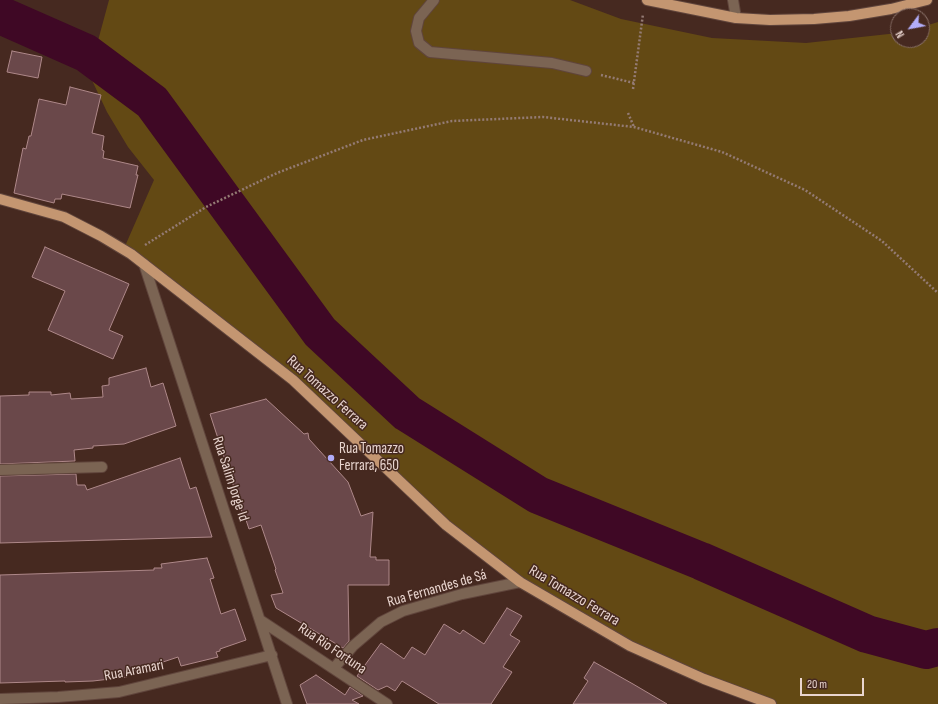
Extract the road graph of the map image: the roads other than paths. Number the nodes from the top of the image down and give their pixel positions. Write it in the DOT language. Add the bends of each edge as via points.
graph roads {
  1 [pos="434,0"];
  2 [pos="733,0"];
  3 [pos="927,0"];
  4 [pos="646,4"];
  5 [pos="736,18"];
  6 [pos="586,71"];
  7 [pos="0,200"];
  8 [pos="144,264"];
  9 [pos="102,467"];
  10 [pos="0,470"];
  11 [pos="520,582"];
  12 [pos="260,620"];
  13 [pos="272,655"];
  14 [pos="334,668"];
  15 [pos="0,699"];
  16 [pos="58,700"];
  17 [pos="287,704"];
  18 [pos="387,704"];
  19 [pos="771,704"];
  1 -- 6 [label="street" via="419,18 416,31 419,43 430,52 552,63"];
  2 -- 5 [label="street"];
  3 -- 5 [label="main road" via="849,16 770,20"];
  4 -- 5 [label="main road"];
  7 -- 8 [label="main road, Rua Tomazzo Ferrara" via="64,217 101,236"];
  8 -- 11 [label="main road, Rua Tomazzo Ferrara" via="293,380 446,525"];
  8 -- 12 [label="street, Rua Salim Jorge Id"];
  9 -- 10 [label="street"];
  11 -- 14 [label="street, Rua Fernandes de Sá" via="462,594 403,611 381,622 353,646"];
  11 -- 19 [label="main road, Rua Tomazzo Ferrara" via="630,646 704,679"];
  12 -- 13 [label="street, Rua Salim Jorge Id"];
  12 -- 14 [label="street, Rua Rio Fortuna"];
  13 -- 16 [label="street, Rua Aramari" via="119,692"];
  13 -- 17 [label="street, Rua Salim Jorge Id"];
  14 -- 18 [label="street, Rua Rio Fortuna"];
  15 -- 16 [label="street, Rua Aramari"];
}
